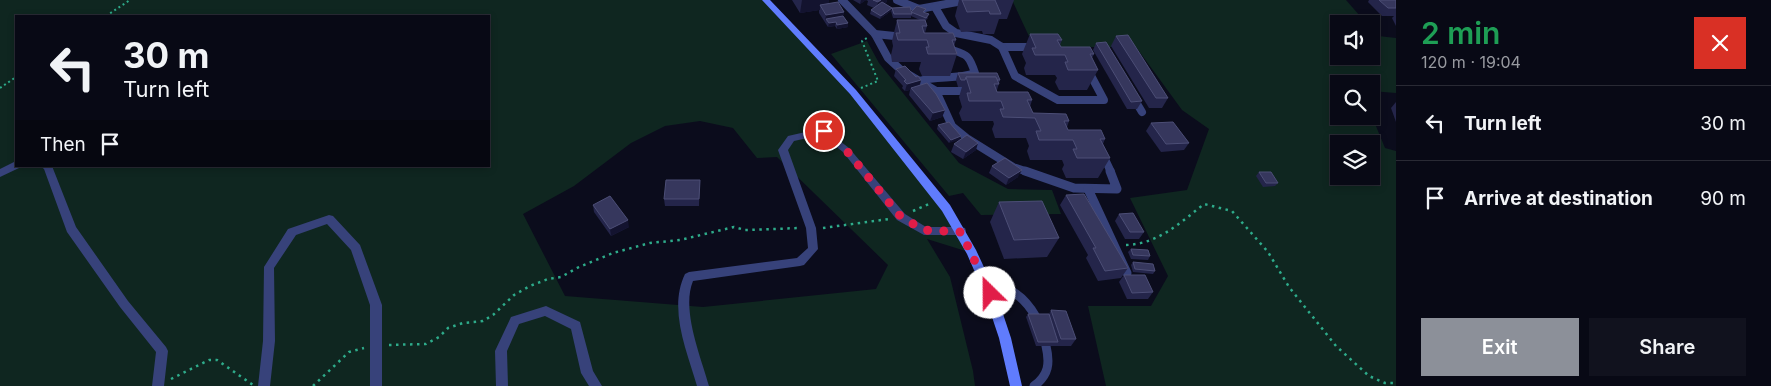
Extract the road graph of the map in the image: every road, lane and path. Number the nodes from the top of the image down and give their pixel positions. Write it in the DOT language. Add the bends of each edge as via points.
graph roads {
  1 [pos="130,0"];
  2 [pos="766,0"];
  3 [pos="842,0"];
  4 [pos="897,0"];
  5 [pos="968,0"];
  6 [pos="935,7"];
  7 [pos="108,15"];
  8 [pos="875,34"];
  9 [pos="911,38"];
  10 [pos="937,46"];
  11 [pos="1002,47"];
  12 [pos="1042,47"];
  13 [pos="1084,63"];
  14 [pos="15,78"];
  15 [pos="919,81"];
  16 [pos="0,88"];
  17 [pos="1128,88"];
  18 [pos="936,91"];
  19 [pos="984,91"];
  20 [pos="853,92"];
  21 [pos="1142,112"];
  22 [pos="1096,141"];
  23 [pos="15,166"];
  24 [pos="48,167"];
  25 [pos="0,173"];
  26 [pos="1088,189"];
  27 [pos="939,199"];
  28 [pos="901,217"];
  29 [pos="811,228"];
  30 [pos="961,232"];
  31 [pos="1114,245"];
  32 [pos="1127,273"];
  33 [pos="986,282"];
  34 [pos="1036,317"];
  35 [pos="383,346"];
  36 [pos="1046,346"];
  37 [pos="367,347"];
  38 [pos="1396,383"];
  39 [pos="162,384"];
  40 [pos="254,386"];
  41 [pos="264,386"];
  42 [pos="313,386"];
  43 [pos="376,386"];
  44 [pos="502,386"];
  45 [pos="596,386"];
  46 [pos="703,386"];
  47 [pos="1016,386"];
  48 [pos="1034,386"];
  1 -- 7 [label="path"];
  2 -- 20 [label="main road"];
  3 -- 8 [label="lane"];
  4 -- 6 [label="lane" via="919,9"];
  5 -- 6 [label="lane"];
  6 -- 11 [label="lane" via="949,30 965,37 996,41"];
  8 -- 9 [label="lane"];
  8 -- 15 [label="lane" via="888,58"];
  8 -- 20 [label="path" via="862,41 878,81"];
  10 -- 15 [label="lane" via="970,58 975,73"];
  11 -- 12 [label="lane"];
  11 -- 13 [label="lane" via="1014,76 1058,100 1104,100"];
  14 -- 16 [label="path"];
  15 -- 18 [label="lane"];
  17 -- 21 [label="lane"];
  18 -- 19 [label="lane"];
  18 -- 26 [label="lane" via="952,126 968,139 1013,167 1074,188"];
  20 -- 27 [label="main road"];
  22 -- 26 [label="lane" via="1118,188"];
  23 -- 25 [label="street"];
  24 -- 39 [label="street" via="71,229 162,351"];
  26 -- 31 [label="lane"];
  27 -- 28 [label="path"];
  27 -- 30 [label="main road"];
  28 -- 29 [label="path"];
  28 -- 29 [label="street" via="846,150 824,131 791,138 783,150"];
  28 -- 30 [label="street" via="924,230"];
  29 -- 35 [label="path" via="734,228 631,248 579,267 562,277 530,286 483,321 448,328 426,344"];
  29 -- 46 [label="street" via="813,249 800,262 689,277 684,285 682,305"];
  30 -- 33 [label="main road"];
  31 -- 32 [label="lane"];
  31 -- 38 [label="path" via="1139,246 1165,233 1204,204 1232,211 1268,252 1289,287 1336,346 1369,376 1385,383"];
  33 -- 34 [label="lane" via="1017,293 1029,303"];
  33 -- 47 [label="main road" via="1005,338"];
  36 -- 48 [label="lane" via="1050,358 1049,371"];
  37 -- 42 [label="path" via="349,352"];
  39 -- 40 [label="path" via="192,367 217,360"];
  41 -- 43 [label="street" via="269,341 269,266 292,232 329,219 356,248 376,306"];
  44 -- 45 [label="street" via="502,351 515,320 546,311 576,326 587,373"];
}
